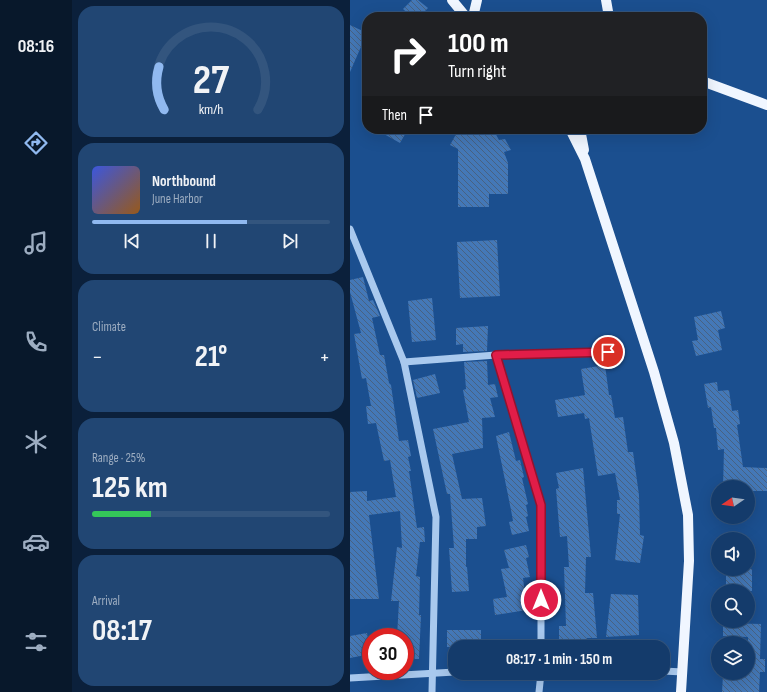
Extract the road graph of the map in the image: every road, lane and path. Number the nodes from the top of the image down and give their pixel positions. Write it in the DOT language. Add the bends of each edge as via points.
graph roads {
  1 [pos="452,0"];
  2 [pos="477,0"];
  3 [pos="607,2"];
  4 [pos="462,12"];
  5 [pos="474,12"];
  6 [pos="608,12"];
  7 [pos="614,12"];
  8 [pos="707,83"];
  9 [pos="767,105"];
  10 [pos="572,134"];
  11 [pos="581,134"];
  12 [pos="585,160"];
  13 [pos="350,229"];
  14 [pos="608,352"];
  15 [pos="496,355"];
  16 [pos="404,362"];
  17 [pos="541,640"];
  18 [pos="670,671"];
  19 [pos="448,672"];
  20 [pos="683,672"];
  21 [pos="433,673"];
  22 [pos="350,678"];
  23 [pos="541,680"];
  24 [pos="432,692"];
  25 [pos="540,692"];
  26 [pos="681,692"];
  1 -- 4 [label="main road"];
  2 -- 5 [label="main road"];
  3 -- 6 [label="main road"];
  3 -- 7 [label="main road"];
  8 -- 9 [label="main road"];
  10 -- 12 [label="main road"];
  11 -- 12 [label="main road"];
  12 -- 20 [label="main road" via="654,372 674,443 688,515 690,560"];
  13 -- 16 [label="street"];
  14 -- 15 [label="street"];
  15 -- 16 [label="street"];
  15 -- 17 [label="street" via="541,505"];
  16 -- 21 [label="street" via="436,517"];
  18 -- 20 [label="street"];
  19 -- 21 [label="street"];
  20 -- 26 [label="main road"];
  21 -- 22 [label="street"];
  21 -- 24 [label="street"];
  23 -- 25 [label="street"];
}
